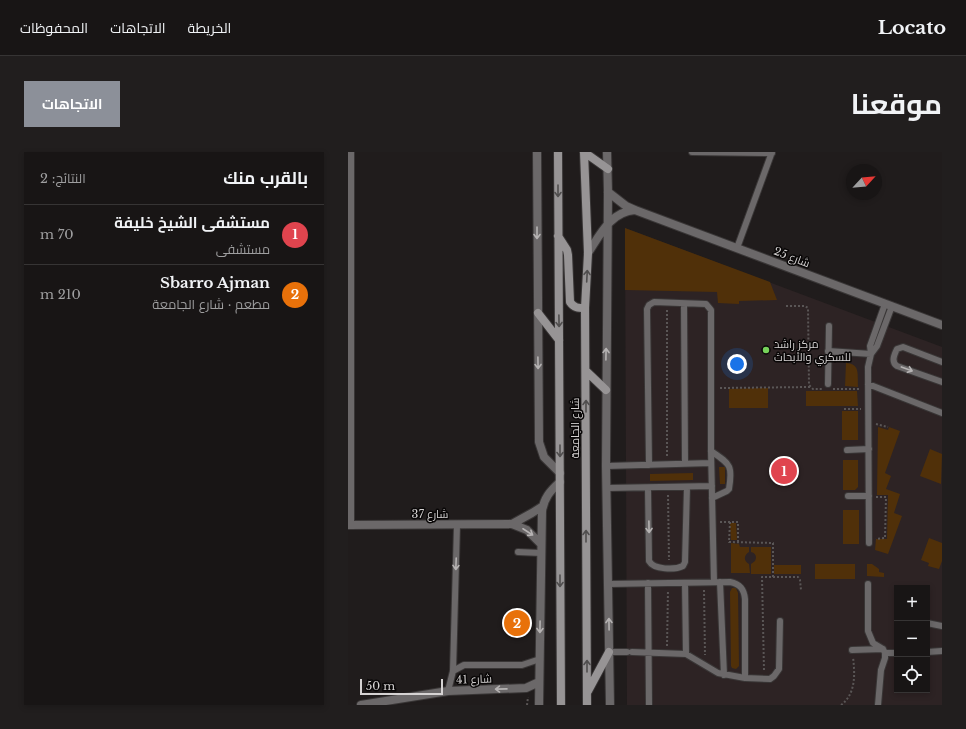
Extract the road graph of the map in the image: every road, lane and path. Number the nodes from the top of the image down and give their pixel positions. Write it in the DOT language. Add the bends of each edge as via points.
graph roads {
  1 [pos="350,152"];
  2 [pos="537,152"];
  3 [pos="558,152"];
  4 [pos="584,152"];
  5 [pos="608,152"];
  6 [pos="692,152"];
  7 [pos="712,152"];
  8 [pos="772,153"];
  9 [pos="608,169"];
  10 [pos="608,192"];
  11 [pos="635,210"];
  12 [pos="608,224"];
  13 [pos="558,236"];
  14 [pos="737,248"];
  15 [pos="588,253"];
  16 [pos="667,303"];
  17 [pos="684,304"];
  18 [pos="888,305"];
  19 [pos="786,306"];
  20 [pos="585,308"];
  21 [pos="538,313"];
  22 [pos="942,325"];
  23 [pos="829,326"];
  24 [pos="349,327"];
  25 [pos="559,340"];
  26 [pos="828,351"];
  27 [pos="871,354"];
  28 [pos="942,362"];
  29 [pos="586,371"];
  30 [pos="942,382"];
  31 [pos="829,386"];
  32 [pos="810,387"];
  33 [pos="868,387"];
  34 [pos="711,388"];
  35 [pos="823,389"];
  36 [pos="606,390"];
  37 [pos="844,409"];
  38 [pos="868,409"];
  39 [pos="942,413"];
  40 [pos="869,422"];
  41 [pos="888,427"];
  42 [pos="847,450"];
  43 [pos="869,450"];
  44 [pos="711,451"];
  45 [pos="711,463"];
  46 [pos="667,464"];
  47 [pos="685,464"];
  48 [pos="649,465"];
  49 [pos="606,466"];
  50 [pos="560,473"];
  51 [pos="560,482"];
  52 [pos="712,486"];
  53 [pos="668,487"];
  54 [pos="687,487"];
  55 [pos="607,488"];
  56 [pos="648,488"];
  57 [pos="848,496"];
  58 [pos="870,496"];
  59 [pos="712,498"];
  60 [pos="543,506"];
  61 [pos="712,522"];
  62 [pos="730,522"];
  63 [pos="512,524"];
  64 [pos="349,525"];
  65 [pos="457,525"];
  66 [pos="869,541"];
  67 [pos="738,542"];
  68 [pos="541,544"];
  69 [pos="518,552"];
  70 [pos="541,553"];
  71 [pos="669,568"];
  72 [pos="773,577"];
  73 [pos="704,582"];
  74 [pos="717,582"];
  75 [pos="648,583"];
  76 [pos="668,583"];
  77 [pos="685,583"];
  78 [pos="608,584"];
  79 [pos="868,584"];
  80 [pos="801,590"];
  81 [pos="780,621"];
  82 [pos="930,624"];
  83 [pos="942,626"];
  84 [pos="852,650"];
  85 [pos="884,651"];
  86 [pos="942,651"];
  87 [pos="609,652"];
  88 [pos="649,652"];
  89 [pos="930,652"];
  90 [pos="667,653"];
  91 [pos="894,653"];
  92 [pos="686,654"];
  93 [pos="540,659"];
  94 [pos="705,666"];
  95 [pos="453,671"];
  96 [pos="724,675"];
  97 [pos="745,678"];
  98 [pos="764,679"];
  99 [pos="539,682"];
  100 [pos="448,691"];
  101 [pos="587,691"];
  102 [pos="361,705"];
  103 [pos="539,705"];
  104 [pos="561,705"];
  105 [pos="588,705"];
  106 [pos="610,705"];
  107 [pos="649,705"];
  108 [pos="841,705"];
  109 [pos="878,705"];
  1 -- 24 [label="street"];
  2 -- 21 [label="street, one-way"];
  3 -- 13 [label="main road, شارع الجامعة, one-way"];
  4 -- 9 [label="main road"];
  4 -- 15 [label="main road, شارع الجامعة"];
  5 -- 9 [label="street"];
  6 -- 7 [label="lane"];
  7 -- 8 [label="lane"];
  8 -- 14 [label="lane"];
  9 -- 10 [label="street"];
  10 -- 11 [label="street, شارع 25"];
  10 -- 12 [label="street"];
  11 -- 12 [label="street" via="622,212"];
  11 -- 14 [label="street, شارع 25"];
  12 -- 15 [label="street"];
  36 -- 12 [label="street, one-way"];
  13 -- 20 [label="main road" via="568,255 570,302 576,308"];
  13 -- 25 [label="main road, شارع الجامعة, one-way"];
  14 -- 18 [label="street, شارع 25"];
  20 -- 15 [label="main road, شارع الجامعة, one-way"];
  16 -- 17 [label="lane"];
  16 -- 46 [label="path"];
  16 -- 48 [label="lane" via="654,302 647,309"];
  17 -- 34 [label="lane" via="706,304 711,310"];
  17 -- 47 [label="lane"];
  18 -- 22 [label="street, شارع 25"];
  18 -- 27 [label="lane" via="877,346"];
  19 -- 32 [label="path" via="808,308"];
  20 -- 29 [label="main road, شارع الجامعة"];
  21 -- 25 [label="main road"];
  21 -- 50 [label="street, one-way" via="539,442 544,457"];
  23 -- 26 [label="lane"];
  24 -- 64 [label="street"];
  25 -- 50 [label="main road, شارع الجامعة, one-way"];
  26 -- 27 [label="lane"];
  26 -- 31 [label="lane"];
  27 -- 33 [label="lane"];
  28 -- 30 [label="lane, one-way" via="903,347 897,349 894,360 897,366"];
  29 -- 36 [label="main road"];
  101 -- 29 [label="main road, شارع الجامعة, one-way"];
  31 -- 33 [label="path"];
  32 -- 34 [label="path"];
  32 -- 35 [label="path"];
  33 -- 38 [label="lane"];
  33 -- 39 [label="lane"];
  34 -- 44 [label="lane"];
  36 -- 49 [label="street"];
  37 -- 38 [label="path"];
  38 -- 40 [label="lane"];
  40 -- 41 [label="path"];
  40 -- 43 [label="lane"];
  42 -- 43 [label="lane"];
  43 -- 58 [label="lane"];
  44 -- 45 [label="lane"];
  44 -- 59 [label="lane" via="728,463 730,469 729,489"];
  45 -- 47 [label="lane"];
  45 -- 52 [label="lane"];
  46 -- 47 [label="lane"];
  46 -- 48 [label="lane"];
  48 -- 49 [label="lane"];
  49 -- 55 [label="street"];
  50 -- 51 [label="main road, شارع الجامعة"];
  51 -- 60 [label="street" via="549,493"];
  51 -- 104 [label="main road, شارع الجامعة, one-way"];
  52 -- 54 [label="lane"];
  52 -- 59 [label="lane"];
  53 -- 54 [label="lane"];
  53 -- 56 [label="lane"];
  53 -- 71 [label="path"];
  54 -- 71 [label="lane" via="685,562 680,568"];
  55 -- 56 [label="lane"];
  55 -- 78 [label="street"];
  56 -- 71 [label="lane, one-way" via="649,561 655,567"];
  57 -- 58 [label="lane"];
  58 -- 66 [label="lane"];
  58 -- 66 [label="path" via="886,497 886,504 885,538"];
  59 -- 61 [label="lane"];
  60 -- 63 [label="street, شارع 37"];
  60 -- 68 [label="street"];
  61 -- 62 [label="path"];
  61 -- 74 [label="lane"];
  62 -- 67 [label="path" via="738,522"];
  62 -- 67 [label="path" via="729,542"];
  63 -- 65 [label="street, شارع 37"];
  63 -- 68 [label="street, شارع 37, one-way" via="527,530"];
  64 -- 65 [label="street, شارع 37"];
  65 -- 95 [label="lane, one-way"];
  67 -- 72 [label="path" via="773,543"];
  68 -- 70 [label="street"];
  69 -- 70 [label="lane"];
  70 -- 93 [label="street, one-way"];
  72 -- 80 [label="path" via="798,577"];
  72 -- 98 [label="path" via="762,577"];
  73 -- 74 [label="lane"];
  73 -- 77 [label="lane"];
  73 -- 94 [label="path"];
  74 -- 96 [label="lane"];
  74 -- 97 [label="lane" via="736,583 745,592"];
  75 -- 76 [label="lane"];
  75 -- 78 [label="lane"];
  75 -- 88 [label="lane"];
  76 -- 77 [label="lane"];
  76 -- 90 [label="path"];
  77 -- 92 [label="lane"];
  87 -- 78 [label="street, one-way"];
  79 -- 85 [label="lane" via="868,631 873,643"];
  81 -- 98 [label="lane" via="779,669 770,679"];
  82 -- 83 [label="lane"];
  84 -- 85 [label="lane"];
  84 -- 108 [label="path" via="854,681 849,696"];
  85 -- 91 [label="lane"];
  85 -- 109 [label="lane"];
  86 -- 89 [label="lane"];
  87 -- 88 [label="lane"];
  87 -- 101 [label="main road"];
  87 -- 106 [label="street"];
  88 -- 90 [label="lane"];
  88 -- 107 [label="lane"];
  90 -- 92 [label="lane"];
  92 -- 94 [label="lane"];
  93 -- 95 [label="lane" via="522,665 464,665"];
  93 -- 99 [label="street"];
  94 -- 96 [label="lane"];
  95 -- 100 [label="lane"];
  96 -- 97 [label="lane"];
  97 -- 98 [label="lane"];
  99 -- 100 [label="street, شارع 41, one-way" via="526,688"];
  99 -- 103 [label="street"];
  100 -- 102 [label="street, شارع 41"];
  101 -- 105 [label="main road, شارع الجامعة"];
}
